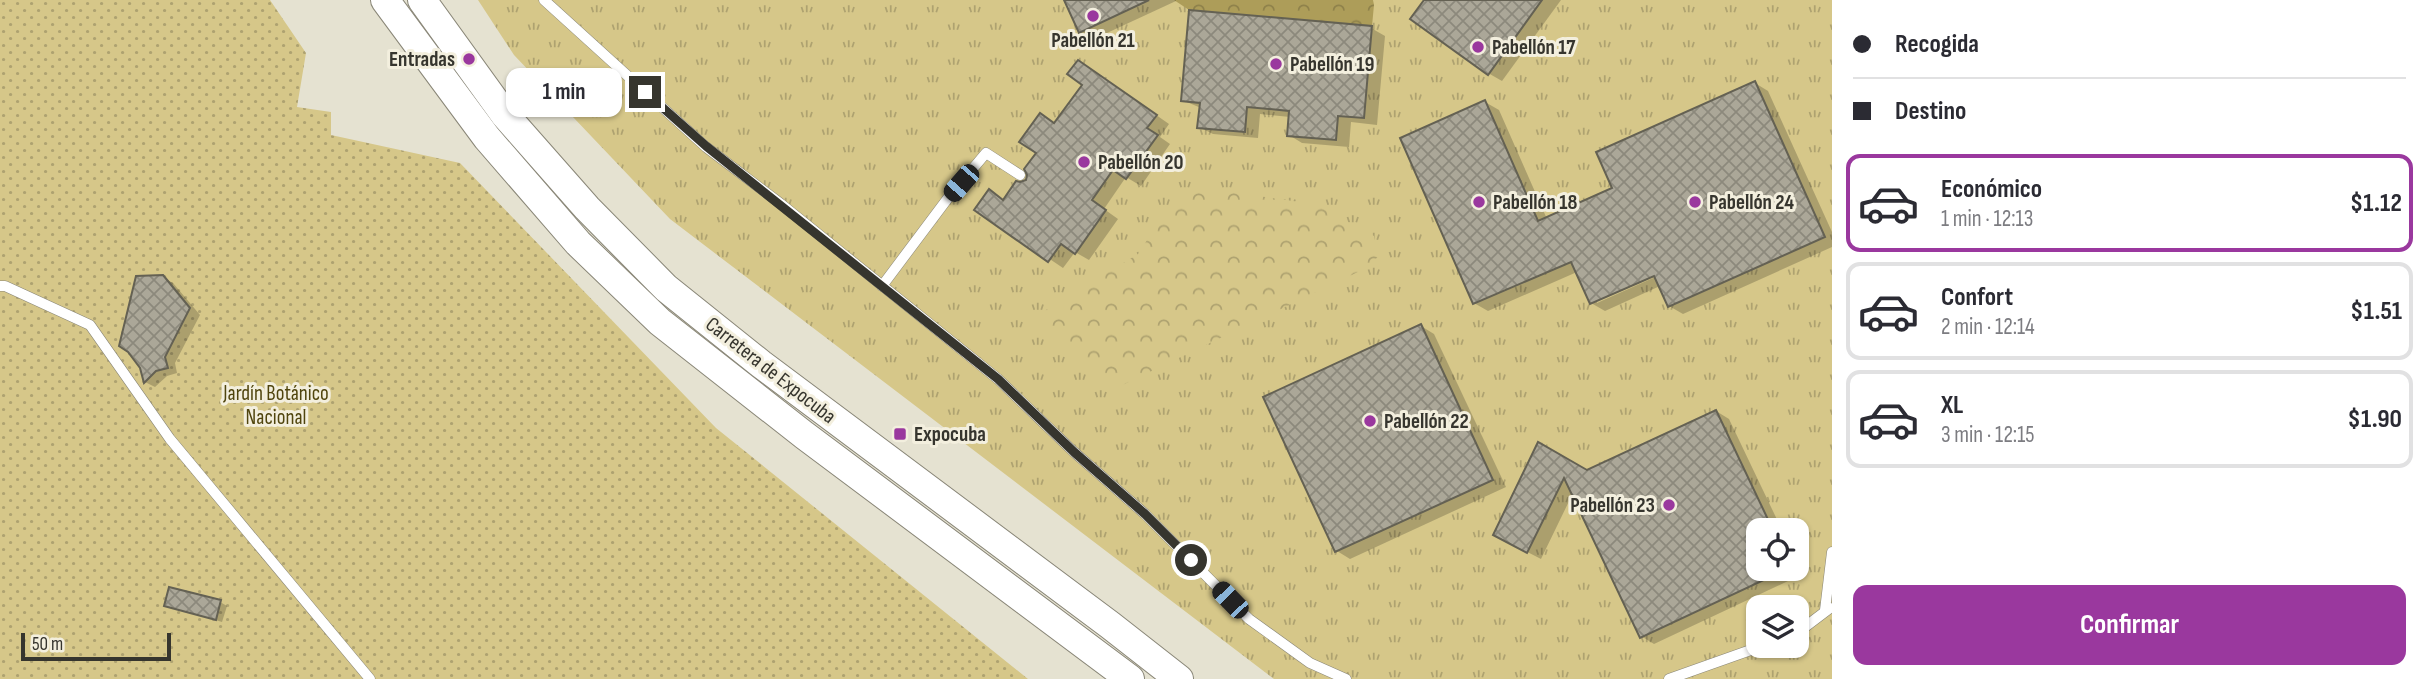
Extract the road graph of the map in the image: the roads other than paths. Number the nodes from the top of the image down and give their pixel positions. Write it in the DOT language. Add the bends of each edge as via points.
graph roads {
  1 [pos="385,0"];
  2 [pos="422,0"];
  3 [pos="544,0"];
  4 [pos="1020,175"];
  5 [pos="0,286"];
  6 [pos="882,286"];
  7 [pos="1832,552"];
  8 [pos="1829,608"];
  9 [pos="1809,624"];
  10 [pos="1746,652"];
  11 [pos="370,679"];
  12 [pos="1130,679"];
  13 [pos="1179,679"];
  14 [pos="1346,679"];
  15 [pos="1669,679"];
  1 -- 12 [label="main road, Carretera de Expocuba" via="487,138 578,243 660,322"];
  2 -- 13 [label="main road, Carretera de Expocuba" via="505,115 666,288 761,365"];
  3 -- 6 [label="lane" via="706,146"];
  4 -- 6 [label="lane" via="986,153"];
  5 -- 11 [label="lane" via="90,325 170,439"];
  6 -- 14 [label="lane" via="998,379 1145,514 1249,619 1310,663"];
  7 -- 8 [label="lane"];
  8 -- 9 [label="lane"];
  10 -- 15 [label="lane"];
}
